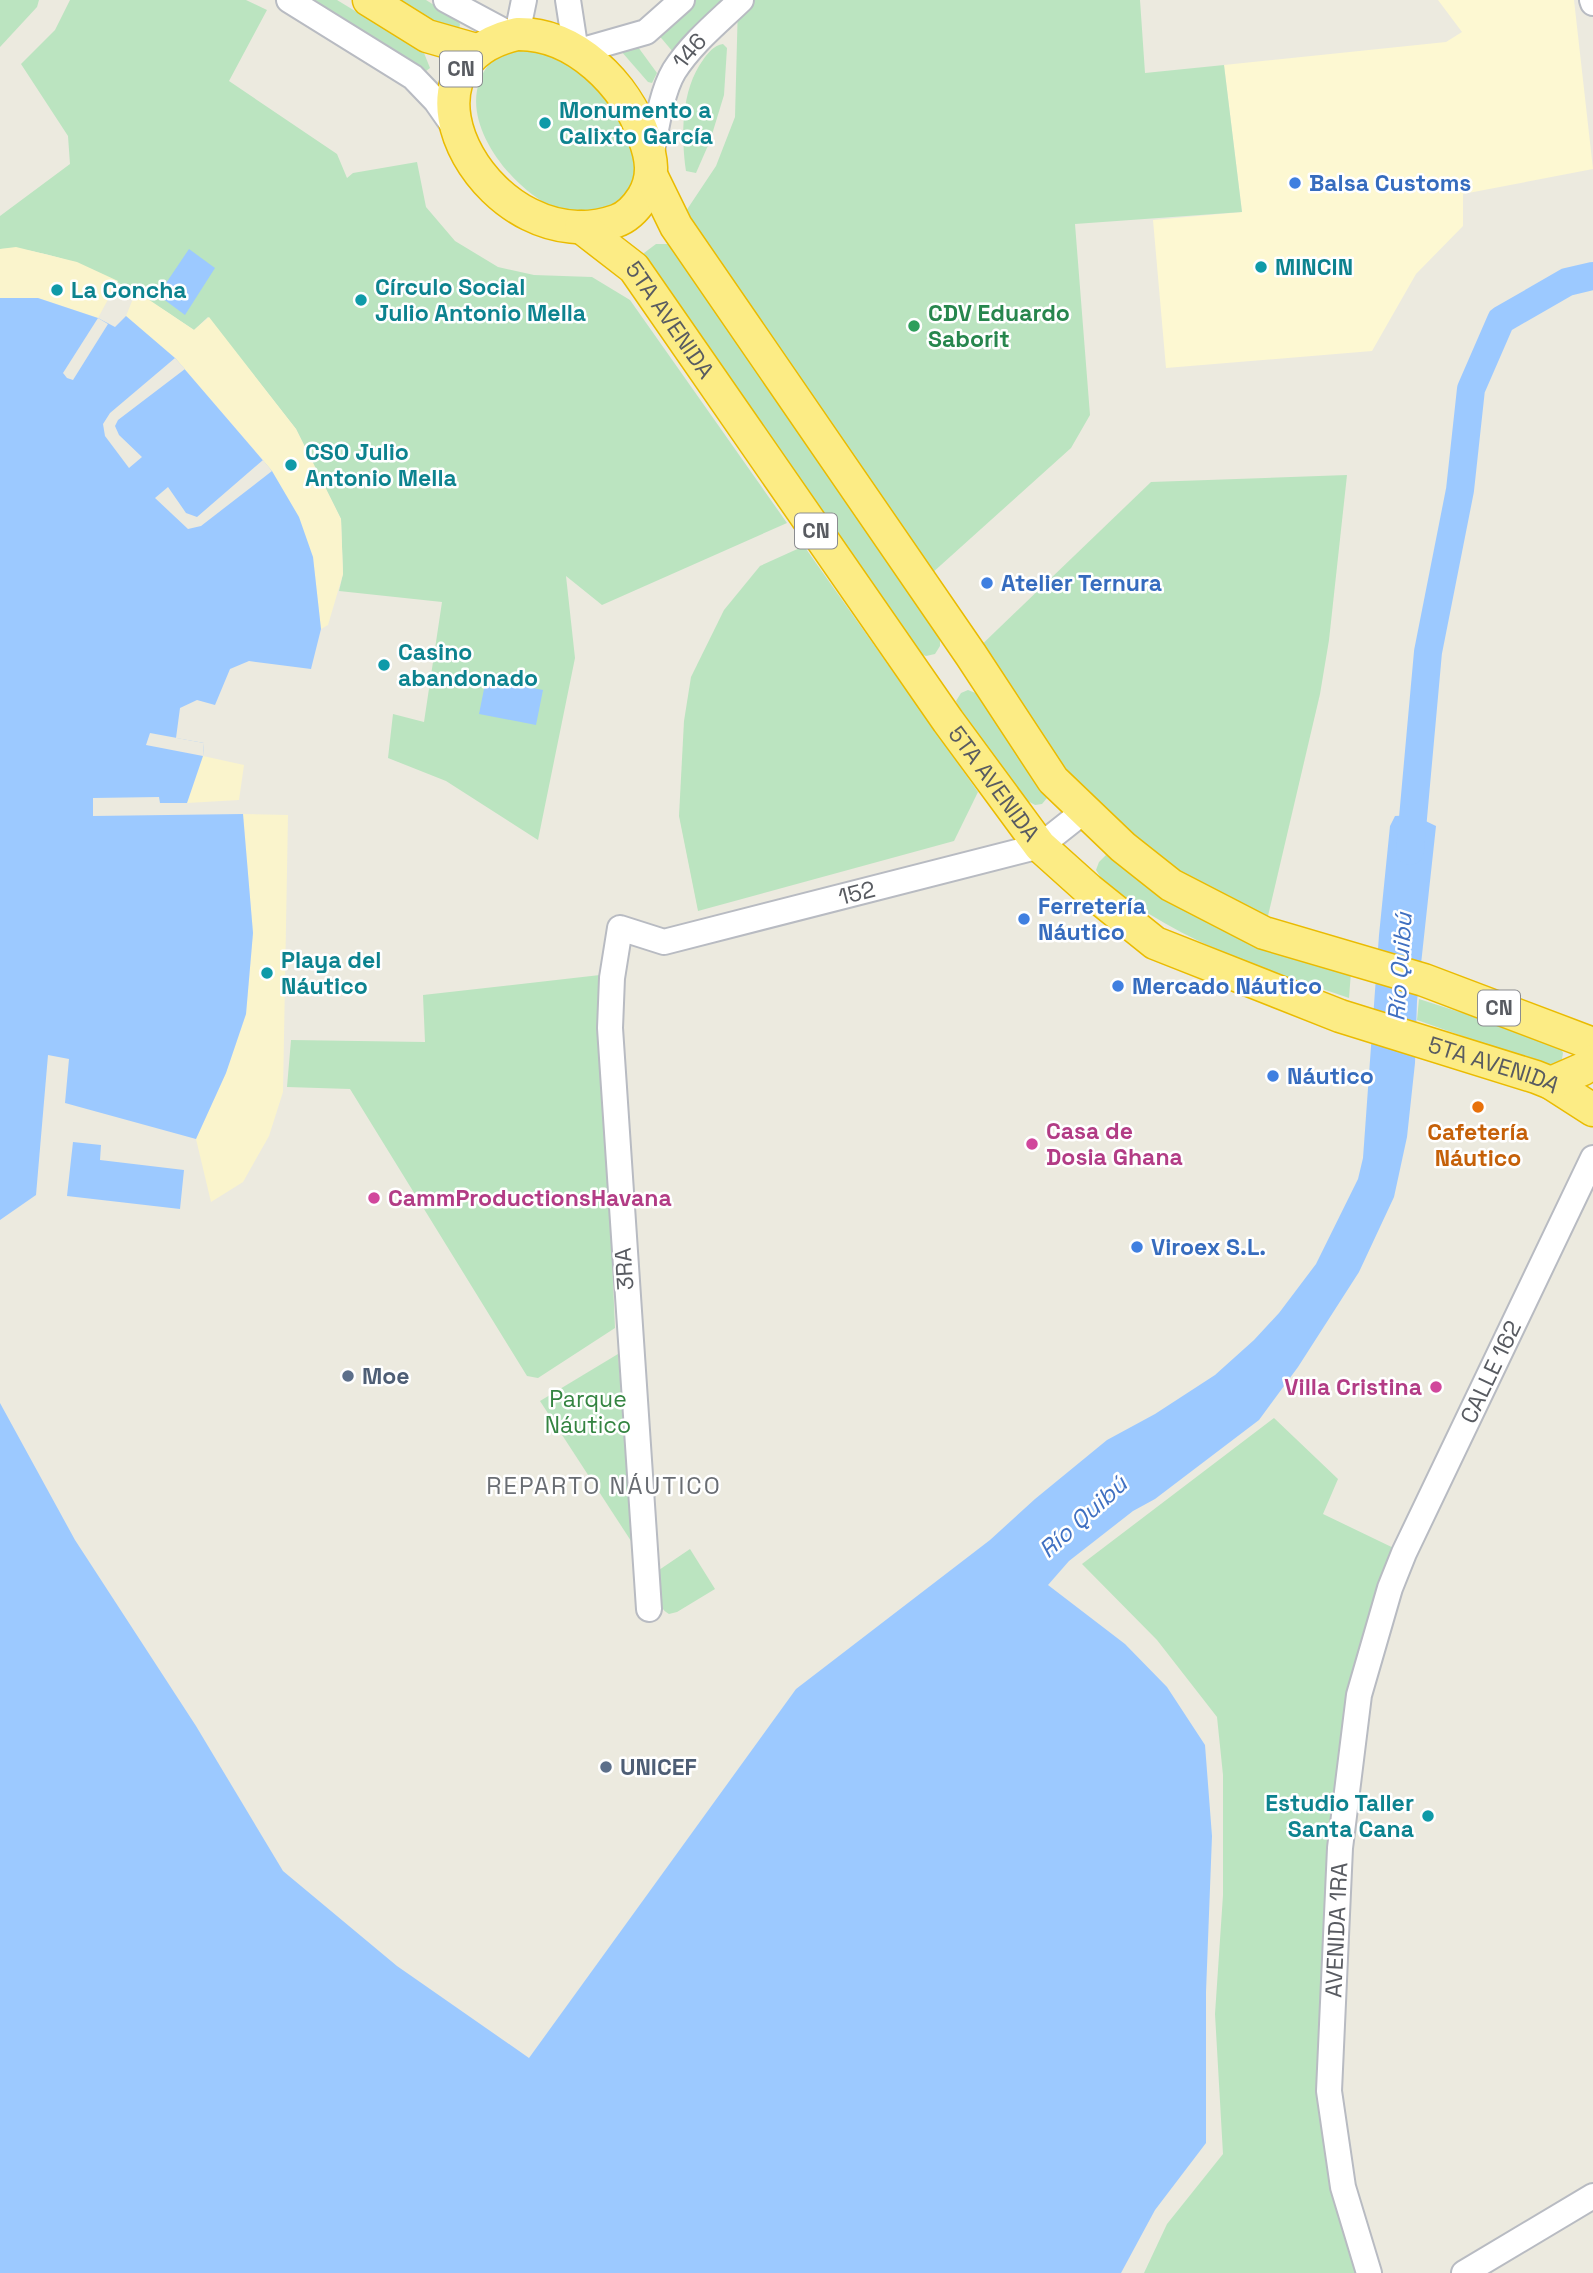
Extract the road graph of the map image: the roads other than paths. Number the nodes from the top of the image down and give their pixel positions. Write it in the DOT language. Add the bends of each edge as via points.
graph roads {
  1 [pos="289,0"];
  2 [pos="369,0"];
  3 [pos="446,0"];
  4 [pos="524,0"];
  5 [pos="568,0"];
  6 [pos="682,0"];
  7 [pos="741,0"];
  8 [pos="514,34"];
  9 [pos="427,36"];
  10 [pos="476,50"];
  11 [pos="576,52"];
  12 [pos="456,85"];
  13 [pos="457,131"];
  14 [pos="651,166"];
  15 [pos="582,227"];
  16 [pos="1083,811"];
  17 [pos="1040,846"];
  18 [pos="620,928"];
  19 [pos="1587,1038"];
  20 [pos="1593,1061"];
  21 [pos="1551,1083"];
  22 [pos="1593,1110"];
  23 [pos="1593,1158"];
  24 [pos="1390,1587"];
  25 [pos="649,1609"];
  26 [pos="1593,2196"];
  27 [pos="1369,2273"];
  28 [pos="1464,2273"];
  1 -- 13 [label="street" via="413,77"];
  2 -- 9 [label="highway, CN"];
  3 -- 8 [label="street"];
  4 -- 8 [label="street"];
  5 -- 11 [label="street"];
  6 -- 11 [label="street, 146" via="646,32"];
  7 -- 14 [label="street, 146" via="697,40 672,74"];
  8 -- 10 [label="highway, CN"];
  8 -- 11 [label="highway, CN" via="553,39"];
  9 -- 10 [label="highway, CN"];
  9 -- 12 [label="highway, CN"];
  10 -- 12 [label="highway, CN"];
  11 -- 14 [label="highway, CN" via="607,75 627,100 639,121"];
  12 -- 13 [label="highway, CN"];
  13 -- 15 [label="highway, CN" via="480,175 512,205 534,218"];
  14 -- 15 [label="highway, CN" via="646,191 624,218"];
  14 -- 16 [label="highway, CN" via="676,226 1053,780"];
  15 -- 17 [label="highway, 5TA AVENIDA / CN" via="634,268"];
  16 -- 17 [label="street, 152"];
  16 -- 19 [label="highway, CN" via="1171,885 1264,933 1424,980"];
  17 -- 18 [label="street, 152" via="664,942"];
  17 -- 21 [label="highway, 5TA AVENIDA / CN" via="1155,943 1340,1016"];
  18 -- 25 [label="street, 3RA" via="610,1028"];
  20 -- 21 [label="highway"];
  21 -- 22 [label="highway, 5TA AVENIDA / CN"];
  23 -- 24 [label="street, CALLE 162"];
  24 -- 27 [label="street, AVENIDA 1RA" via="1359,1695 1343,1820 1329,2091 1343,2187"];
  26 -- 28 [label="street"];
}
